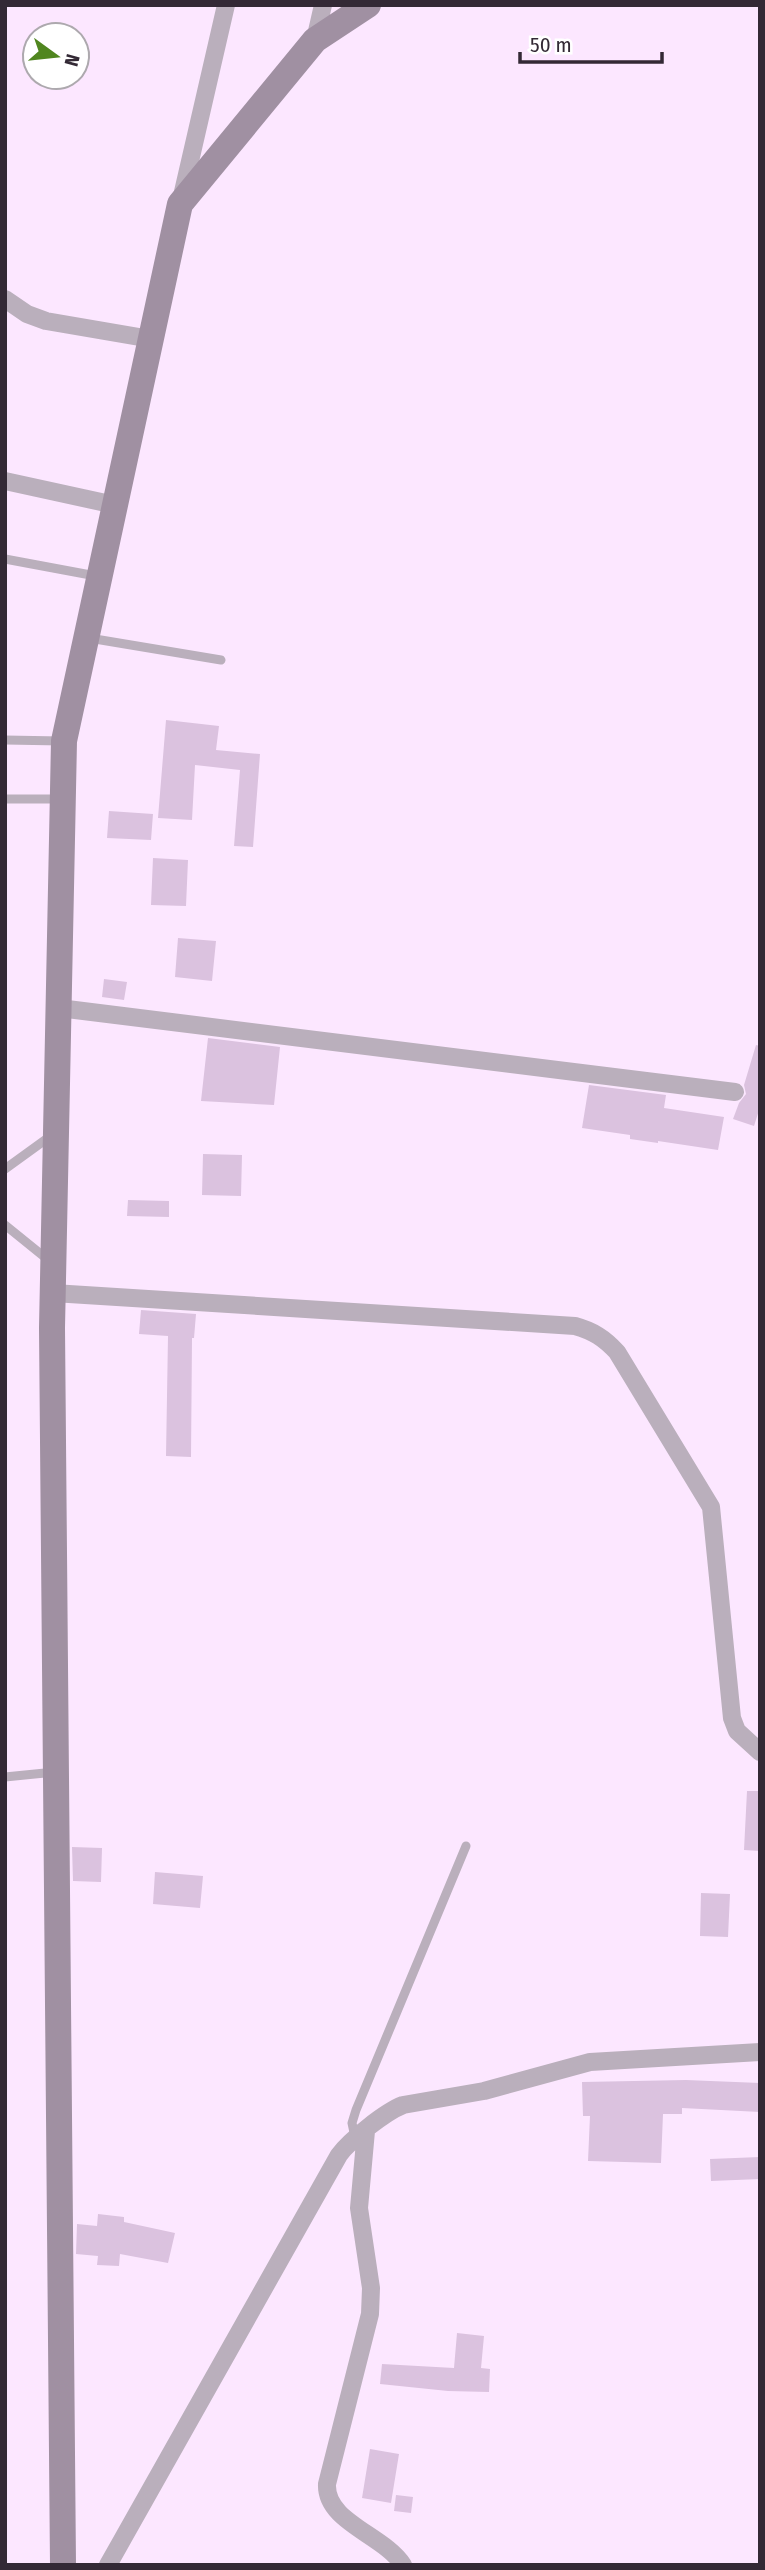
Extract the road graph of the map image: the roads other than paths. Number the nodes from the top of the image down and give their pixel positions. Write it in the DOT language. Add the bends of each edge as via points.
graph roads {
  1 [pos="226,5"];
  2 [pos="323,5"];
  3 [pos="368,5"];
  4 [pos="315,40"];
  5 [pos="180,204"];
  6 [pos="5,299"];
  7 [pos="151,339"];
  8 [pos="5,481"];
  9 [pos="115,505"];
  10 [pos="5,559"];
  11 [pos="100,577"];
  12 [pos="86,638"];
  13 [pos="222,660"];
  14 [pos="5,740"];
  15 [pos="64,741"];
  16 [pos="5,799"];
  17 [pos="63,799"];
  18 [pos="59,1008"];
  19 [pos="735,1092"];
  20 [pos="56,1132"];
  21 [pos="5,1168"];
  22 [pos="5,1225"];
  23 [pos="54,1265"];
  24 [pos="53,1293"];
  25 [pos="760,1752"];
  26 [pos="56,1772"];
  27 [pos="5,1777"];
  28 [pos="466,1846"];
  29 [pos="760,2052"];
  30 [pos="361,2135"];
  31 [pos="63,2565"];
  32 [pos="107,2565"];
  33 [pos="403,2565"];
  1 -- 5 [label="street"];
  2 -- 4 [label="street"];
  3 -- 4 [label="main road"];
  4 -- 5 [label="main road"];
  5 -- 7 [label="main road"];
  6 -- 7 [label="street" via="46,321"];
  7 -- 9 [label="main road"];
  8 -- 9 [label="street"];
  9 -- 11 [label="main road"];
  10 -- 11 [label="lane"];
  11 -- 12 [label="main road"];
  12 -- 13 [label="lane"];
  12 -- 15 [label="main road"];
  14 -- 15 [label="lane"];
  15 -- 17 [label="main road"];
  16 -- 17 [label="lane"];
  17 -- 18 [label="main road"];
  18 -- 19 [label="street"];
  18 -- 20 [label="main road"];
  20 -- 21 [label="lane"];
  20 -- 23 [label="main road"];
  22 -- 23 [label="lane"];
  23 -- 24 [label="main road"];
  24 -- 25 [label="street" via="575,1326 607,1340 711,1507 732,1718 737,1731"];
  24 -- 26 [label="main road"];
  26 -- 27 [label="lane"];
  26 -- 31 [label="main road"];
  28 -- 30 [label="lane" via="354,2116"];
  29 -- 30 [label="street" via="590,2062 484,2091 403,2105"];
  30 -- 32 [label="street" via="339,2155"];
  30 -- 33 [label="street" via="359,2208 371,2288 370,2314 326,2494 334,2510 396,2554"];
}
